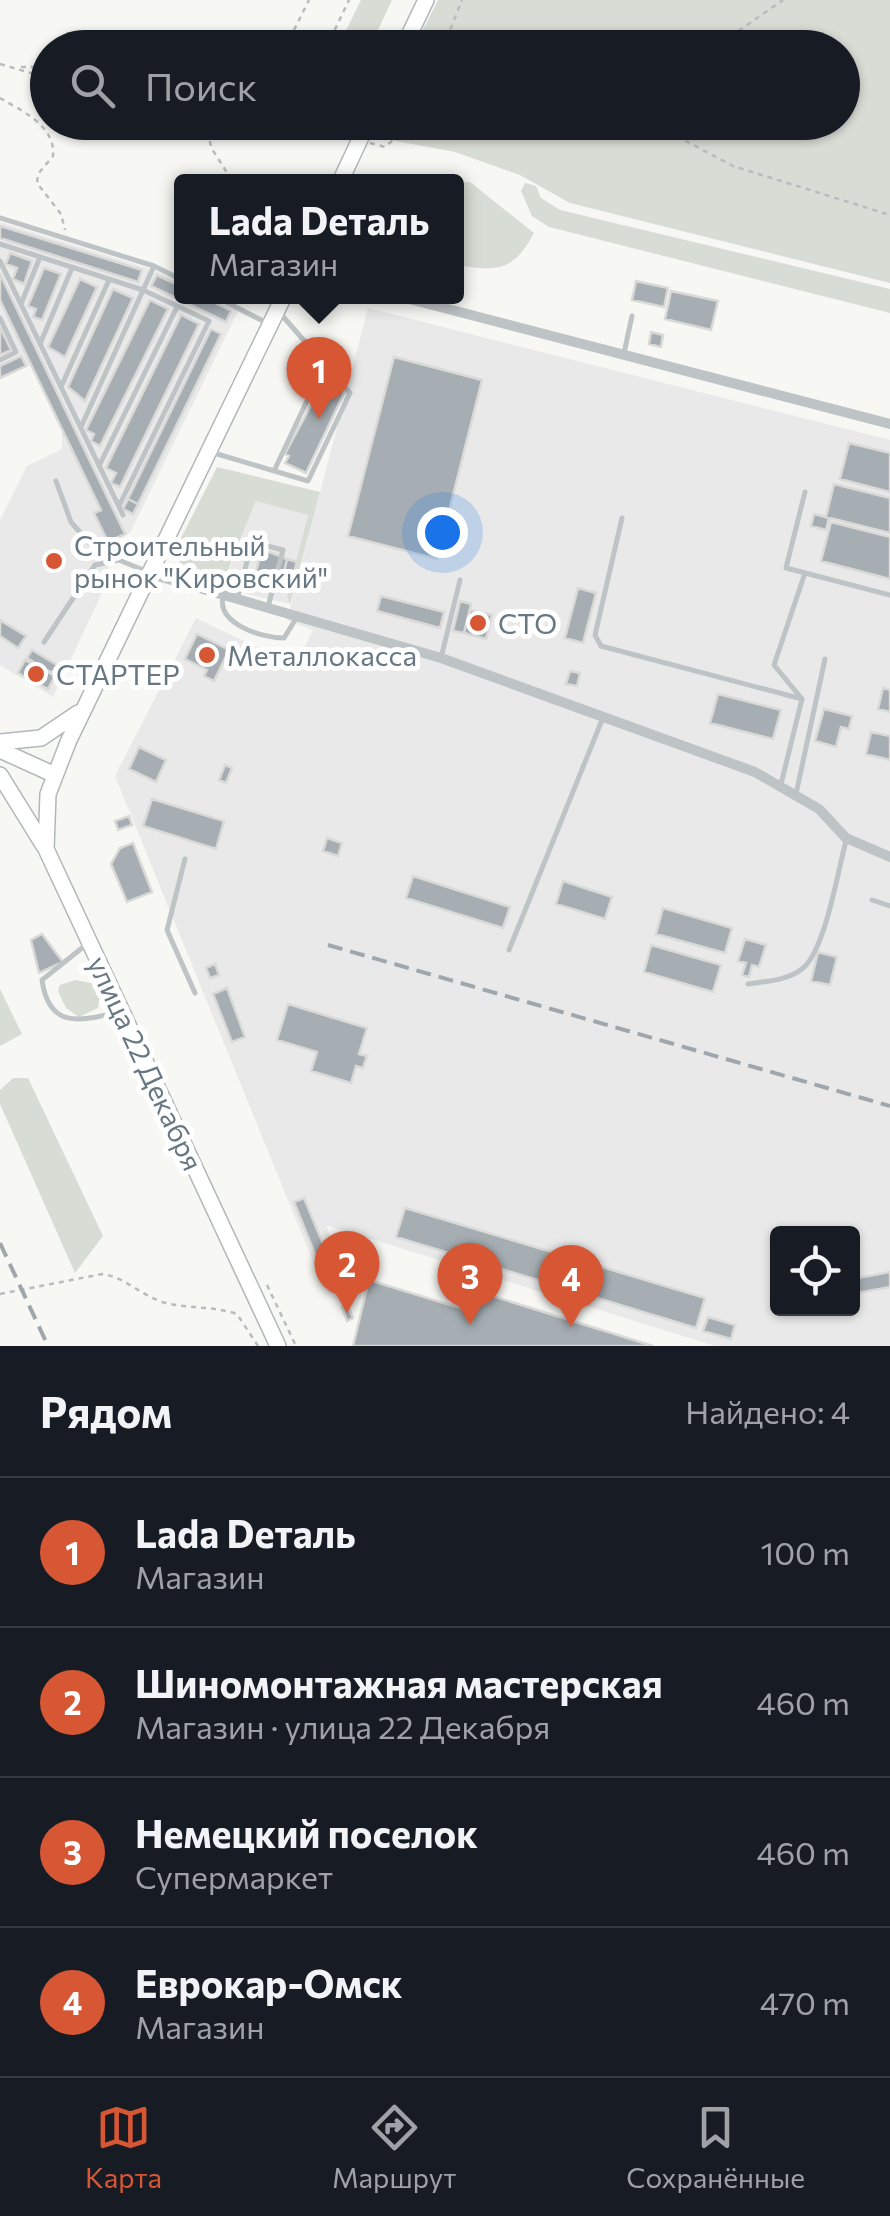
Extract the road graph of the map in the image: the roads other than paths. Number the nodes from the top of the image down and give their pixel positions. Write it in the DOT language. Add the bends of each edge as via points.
graph roads {
  1 [pos="426,0"];
  2 [pos="412,30"];
  3 [pos="360,140"];
  4 [pos="344,174"];
  5 [pos="0,218"];
  6 [pos="0,244"];
  7 [pos="40,257"];
  8 [pos="0,261"];
  9 [pos="154,266"];
  10 [pos="72,268"];
  11 [pos="174,276"];
  12 [pos="110,280"];
  13 [pos="143,290"];
  14 [pos="21,304"];
  15 [pos="250,304"];
  16 [pos="428,304"];
  17 [pos="177,306"];
  18 [pos="277,310"];
  19 [pos="632,316"];
  20 [pos="0,318"];
  21 [pos="40,344"];
  22 [pos="330,352"];
  23 [pos="623,356"];
  24 [pos="0,360"];
  25 [pos="325,364"];
  26 [pos="61,387"];
  27 [pos="890,424"];
  28 [pos="80,428"];
  29 [pos="209,452"];
  30 [pos="99,466"];
  31 [pos="274,471"];
  32 [pos="56,481"];
  33 [pos="805,492"];
  34 [pos="119,506"];
  35 [pos="123,515"];
  36 [pos="622,518"];
  37 [pos="104,560"];
  38 [pos="805,573"];
  39 [pos="151,574"];
  40 [pos="460,580"];
  41 [pos="223,594"];
  42 [pos="890,595"];
  43 [pos="238,598"];
  44 [pos="268,607"];
  45 [pos="298,616"];
  46 [pos="44,642"];
  47 [pos="441,658"];
  48 [pos="824,659"];
  49 [pos="802,699"];
  50 [pos="87,703"];
  51 [pos="602,720"];
  52 [pos="0,742"];
  53 [pos="0,750"];
  54 [pos="0,775"];
  55 [pos="55,776"];
  56 [pos="781,784"];
  57 [pos="796,794"];
  58 [pos="846,838"];
  59 [pos="46,850"];
  60 [pos="890,857"];
  61 [pos="185,859"];
  62 [pos="872,900"];
  63 [pos="890,906"];
  64 [pos="89,942"];
  65 [pos="510,950"];
  66 [pos="748,984"];
  67 [pos="194,993"];
  68 [pos="122,1011"];
  69 [pos="278,1346"];
  1 -- 2 [label="main road"];
  3 -- 4 [label="main road"];
  5 -- 9 [label="lane"];
  6 -- 7 [label="lane"];
  7 -- 10 [label="lane"];
  7 -- 14 [label="lane"];
  8 -- 14 [label="lane"];
  9 -- 11 [label="lane"];
  9 -- 13 [label="lane"];
  10 -- 12 [label="lane"];
  10 -- 21 [label="lane"];
  12 -- 13 [label="lane"];
  12 -- 26 [label="lane"];
  13 -- 17 [label="lane"];
  13 -- 28 [label="lane"];
  14 -- 21 [label="lane"];
  15 -- 18 [label="lane"];
  16 -- 23 [label="street"];
  17 -- 30 [label="lane"];
  17 -- 34 [label="lane" via="209,321"];
  18 -- 25 [label="lane"];
  18 -- 29 [label="main road, улица 22 Декабря"];
  19 -- 23 [label="lane"];
  20 -- 24 [label="lane" via="16,352"];
  21 -- 26 [label="lane"];
  22 -- 25 [label="lane"];
  23 -- 27 [label="street"];
  25 -- 31 [label="lane"];
  25 -- 31 [label="lane" via="350,393 308,482"];
  26 -- 28 [label="lane"];
  28 -- 30 [label="lane"];
  29 -- 31 [label="lane"];
  29 -- 39 [label="main road, улица 22 Декабря"];
  30 -- 34 [label="lane"];
  32 -- 37 [label="lane" via="70,522"];
  33 -- 38 [label="lane" via="786,568"];
  34 -- 35 [label="lane"];
  36 -- 49 [label="lane" via="595,635 601,646"];
  37 -- 39 [label="lane"];
  37 -- 46 [label="lane"];
  38 -- 42 [label="lane"];
  38 -- 49 [label="lane" via="774,665"];
  39 -- 41 [label="street"];
  39 -- 50 [label="main road, улица 22 Декабря"];
  40 -- 47 [label="lane"];
  41 -- 43 [label="street"];
  41 -- 45 [label="lane" via="226,616 272,638 284,638"];
  43 -- 44 [label="street"];
  43 -- 44 [label="lane" via="252,542 283,550"];
  44 -- 45 [label="street"];
  45 -- 47 [label="street"];
  47 -- 51 [label="street"];
  48 -- 57 [label="lane"];
  49 -- 56 [label="lane"];
  50 -- 52 [label="main road" via="41,738"];
  50 -- 55 [label="main road, улица 22 Декабря"];
  51 -- 56 [label="street"];
  51 -- 65 [label="lane"];
  53 -- 55 [label="main road"];
  54 -- 59 [label="main road"];
  55 -- 59 [label="main road, улица 22 Декабря" via="44,818"];
  56 -- 57 [label="street"];
  57 -- 58 [label="street"];
  58 -- 60 [label="street"];
  58 -- 66 [label="lane" via="806,967 784,979"];
  59 -- 64 [label="main road, улица 22 Декабря"];
  61 -- 67 [label="lane" via="167,930"];
  62 -- 63 [label="lane"];
  64 -- 68 [label="main road, улица 22 Декабря"];
  64 -- 68 [label="lane" via="42,980 45,998 58,1015 80,1021"];
  68 -- 69 [label="main road, улица 22 Декабря"];
}
